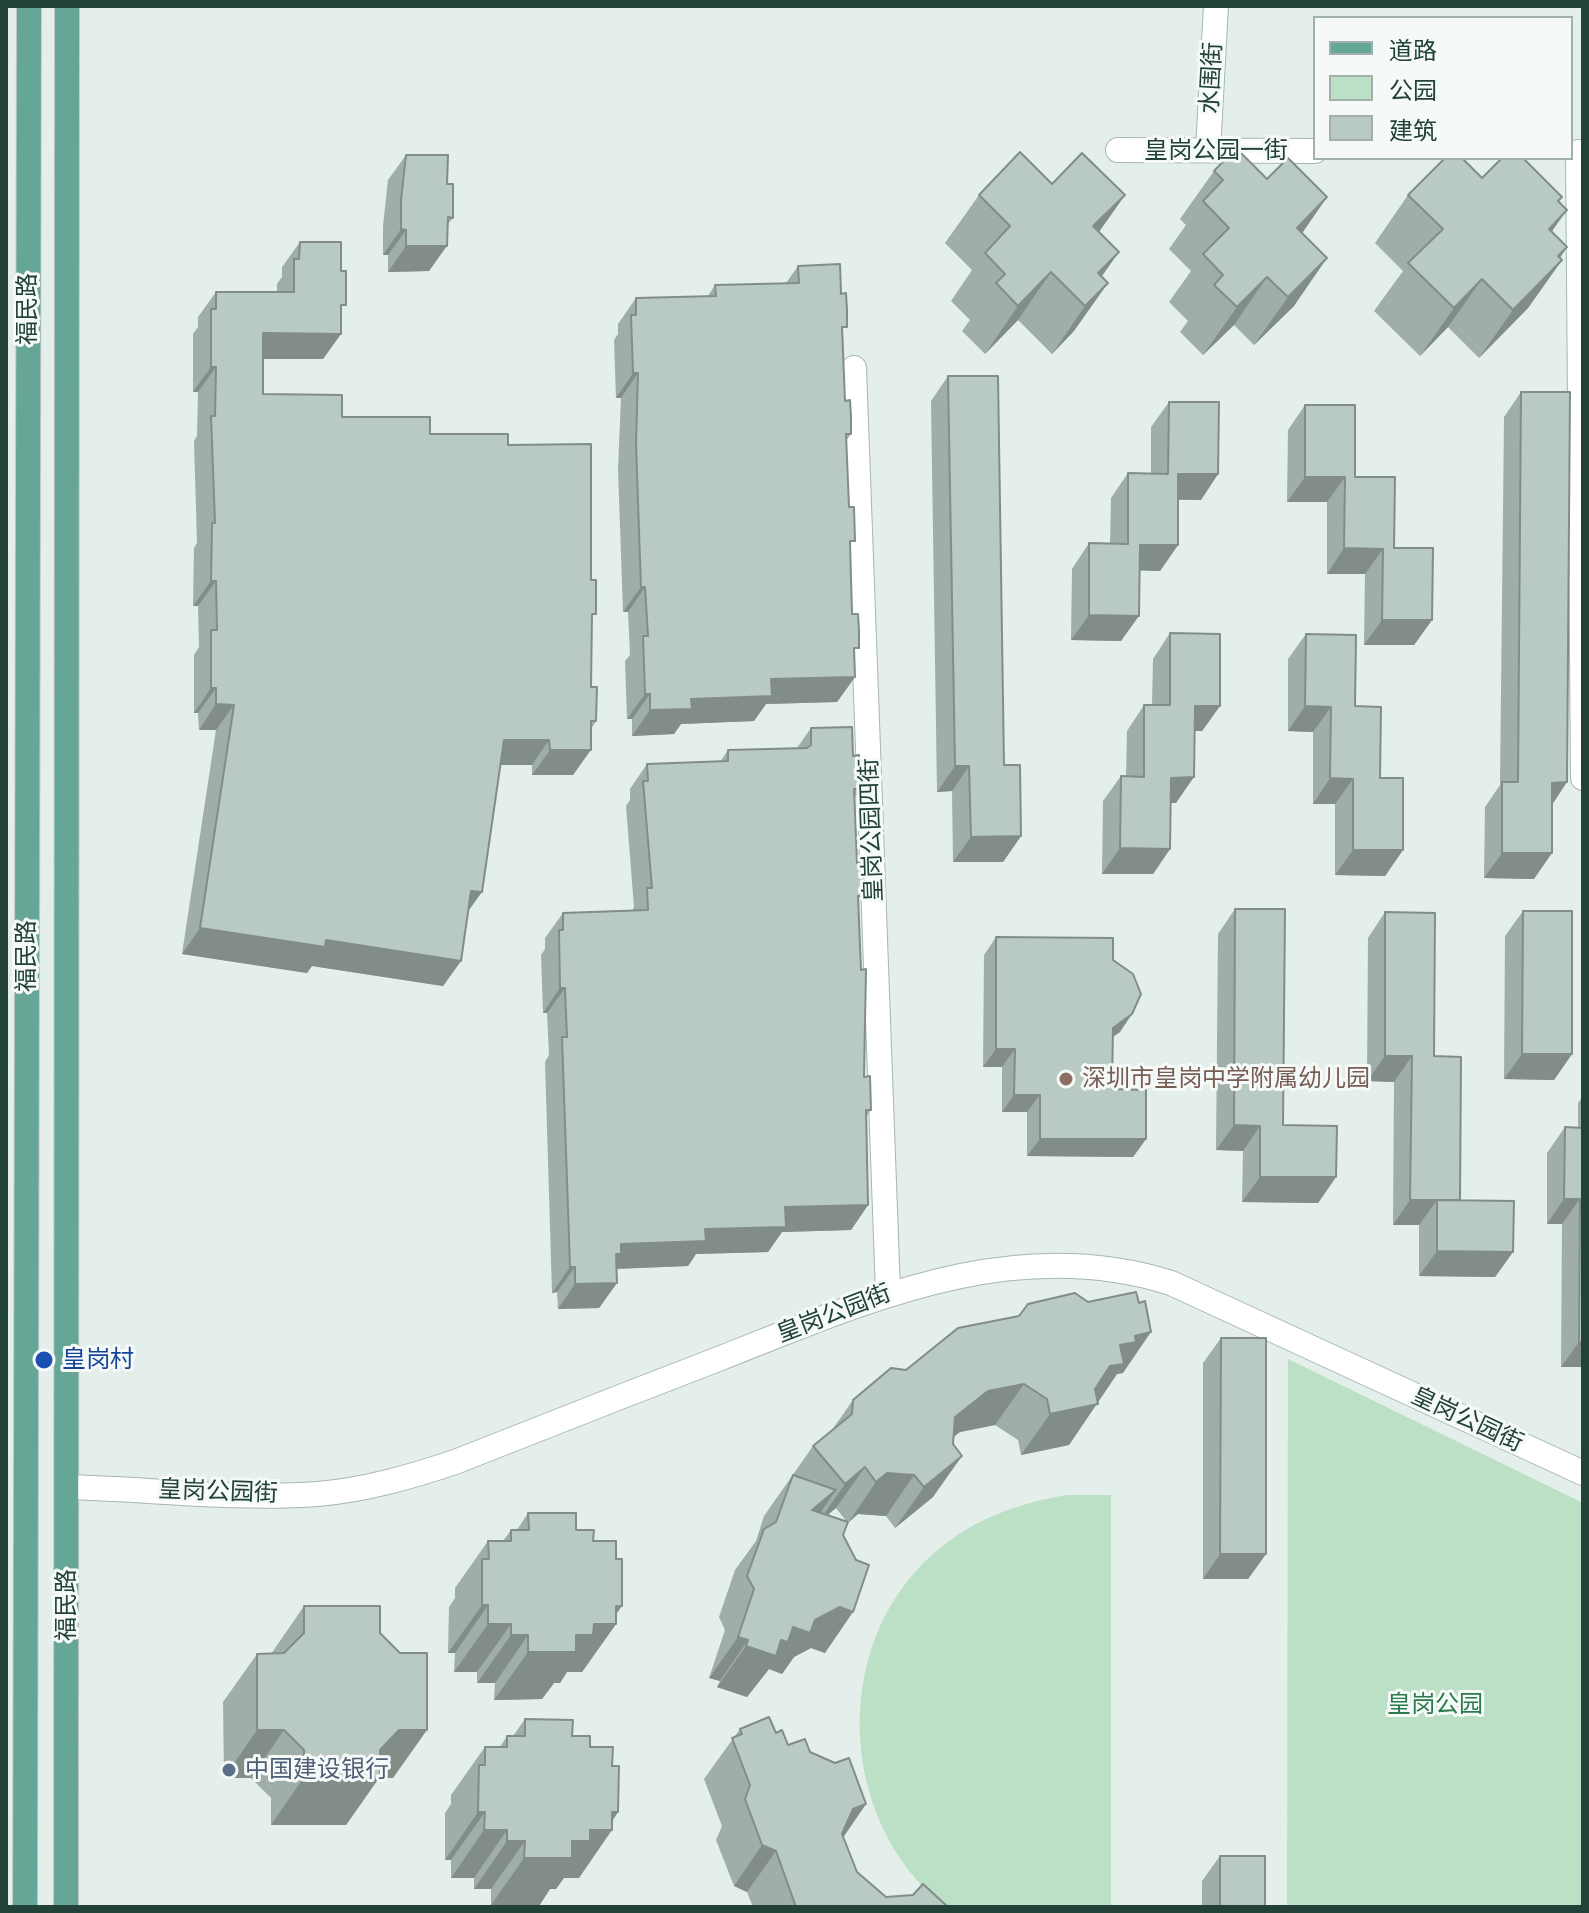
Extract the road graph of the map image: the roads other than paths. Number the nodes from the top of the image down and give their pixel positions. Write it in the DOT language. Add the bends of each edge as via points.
graph roads {
  1 [pos="29,6"];
  2 [pos="67,6"];
  3 [pos="1216,6"];
  4 [pos="1118,150"];
  5 [pos="1208,150"];
  6 [pos="1313,151"];
  7 [pos="1577,152"];
  8 [pos="854,368"];
  9 [pos="1583,778"];
  10 [pos="888,1292"];
  11 [pos="1583,1473"];
  12 [pos="67,1487"];
  13 [pos="16,1690"];
  14 [pos="25,1907"];
  15 [pos="66,1907"];
  1 -- 13 [label="main road, 福民路"];
  2 -- 12 [label="main road, 福民路"];
  3 -- 5 [label="street, 水围街"];
  4 -- 5 [label="street, 皇岗公园一街"];
  5 -- 6 [label="street, 皇岗公园一街"];
  7 -- 9 [label="street"];
  8 -- 10 [label="street, 皇岗公园四街"];
  10 -- 11 [label="street, 皇岗公园街" via="969,1272 1033,1264 1143,1274 1211,1300"];
  10 -- 12 [label="street, 皇岗公园街" via="455,1462 386,1482 285,1495"];
  12 -- 15 [label="main road, 福民路"];
  13 -- 14 [label="main road, 福民路"];
}
